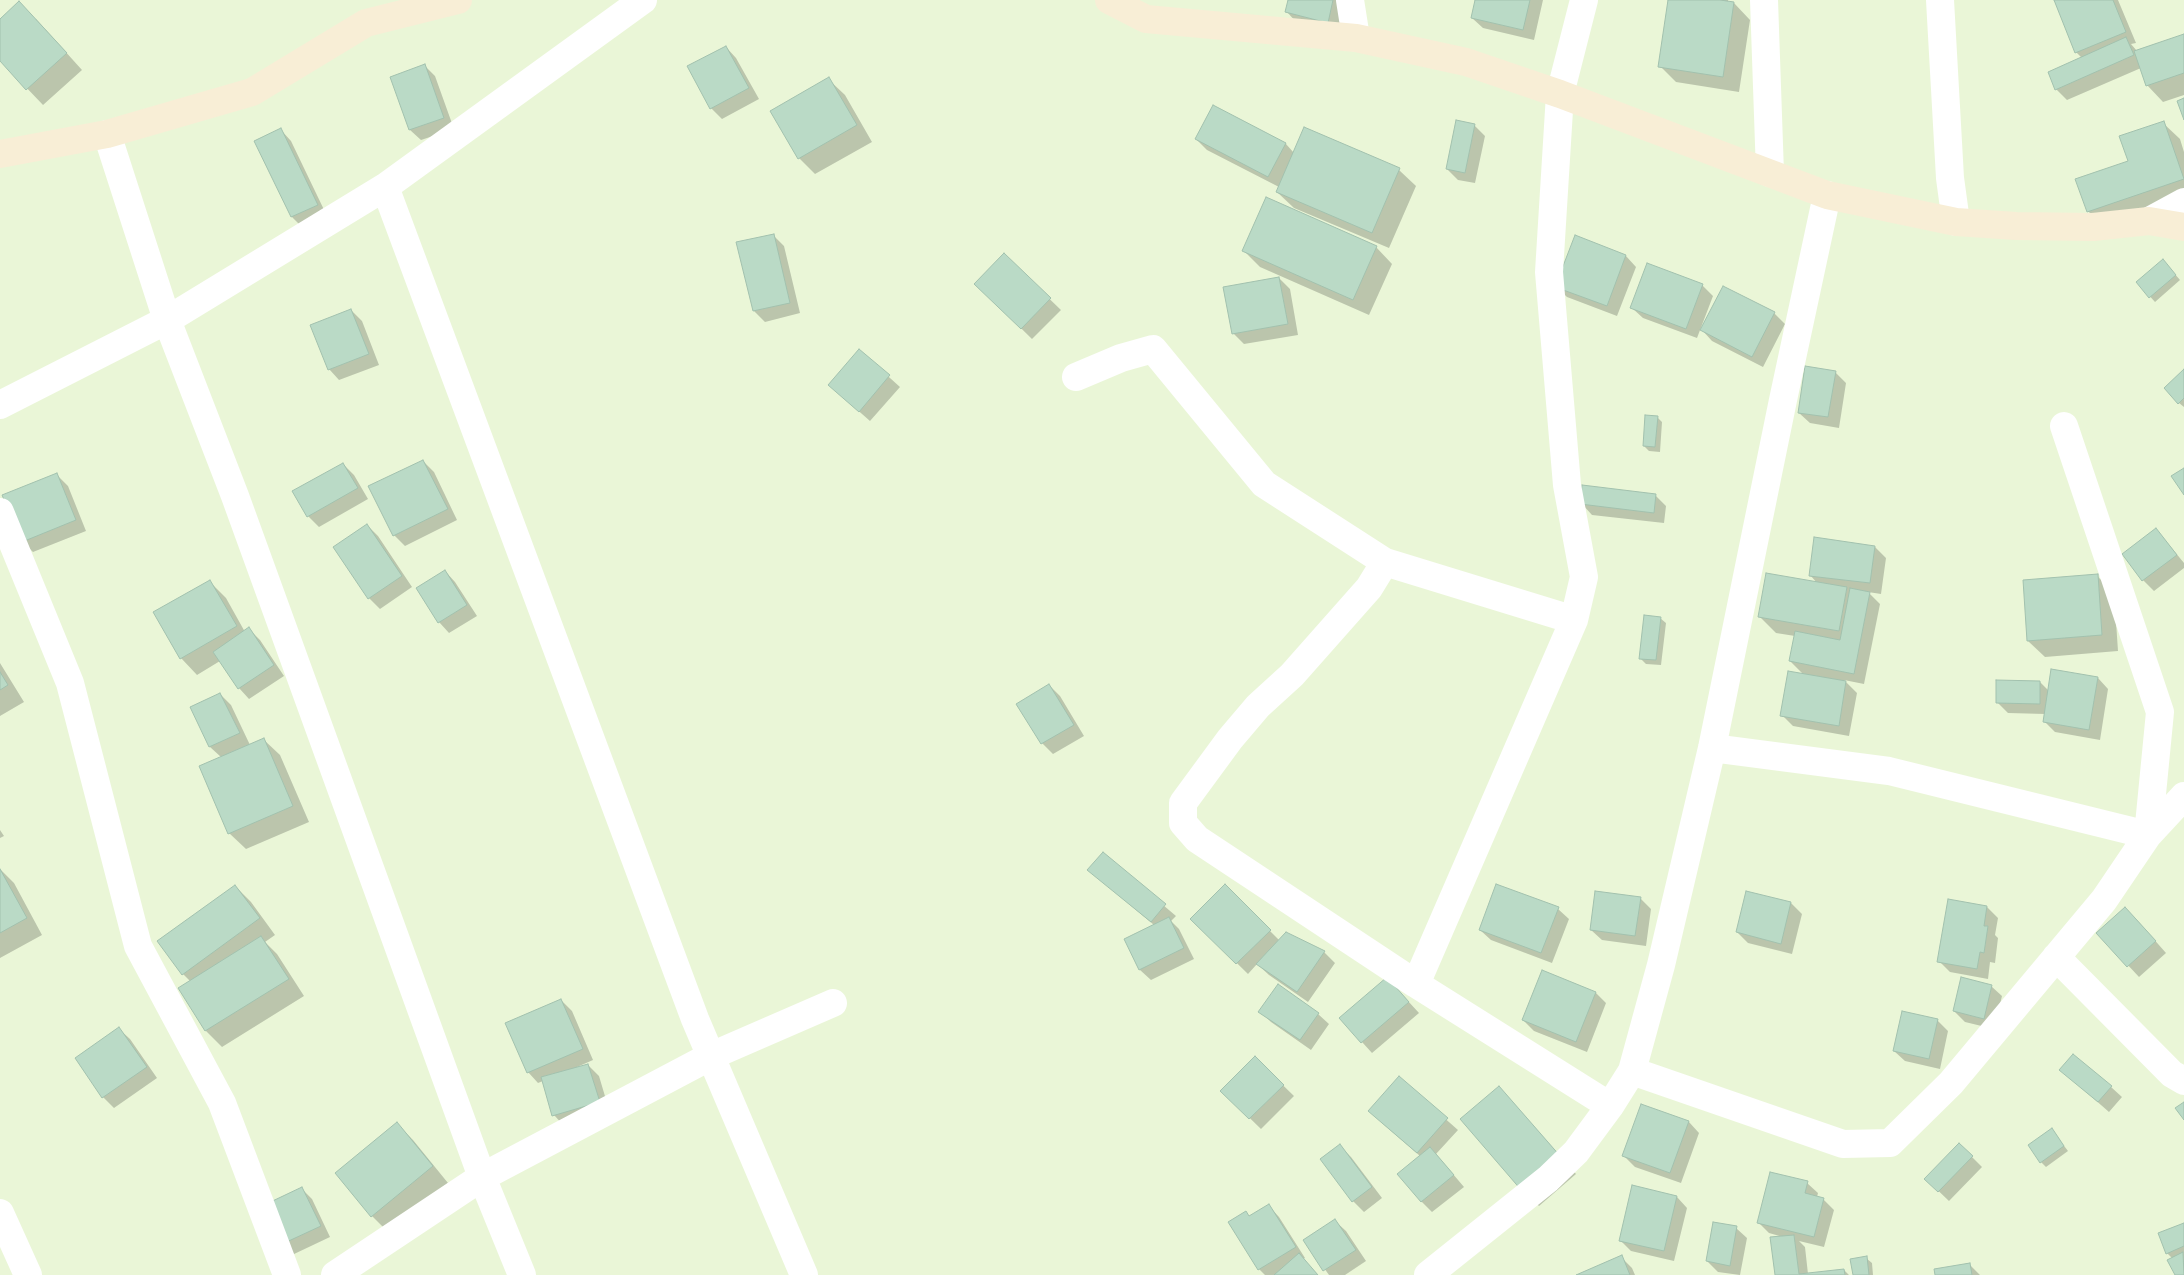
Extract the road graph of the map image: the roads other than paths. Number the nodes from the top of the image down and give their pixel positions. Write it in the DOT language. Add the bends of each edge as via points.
graph roads {
  1 [pos="458,0"];
  2 [pos="643,0"];
  3 [pos="1109,0"];
  4 [pos="1350,0"];
  5 [pos="1584,0"];
  6 [pos="1764,0"];
  7 [pos="1940,0"];
  8 [pos="1147,9"];
  9 [pos="1356,38"];
  10 [pos="1560,94"];
  11 [pos="107,134"];
  12 [pos="0,154"];
  13 [pos="1770,173"];
  14 [pos="385,187"];
  15 [pos="1827,194"];
  16 [pos="2184,202"];
  17 [pos="2148,221"];
  18 [pos="1956,222"];
  19 [pos="2184,227"];
  20 [pos="167,320"];
  21 [pos="1076,377"];
  22 [pos="0,405"];
  23 [pos="2064,426"];
  24 [pos="0,512"];
  25 [pos="1385,562"];
  26 [pos="1574,620"];
  27 [pos="1712,748"];
  28 [pos="2184,796"];
  29 [pos="2148,834"];
  30 [pos="2056,957"];
  31 [pos="1416,984"];
  32 [pos="833,1003"];
  33 [pos="711,1056"];
  34 [pos="1632,1071"];
  35 [pos="2184,1081"];
  36 [pos="1610,1106"];
  37 [pos="482,1178"];
  38 [pos="0,1213"];
  39 [pos="28,1275"];
  40 [pos="287,1275"];
  41 [pos="335,1275"];
  42 [pos="522,1275"];
  43 [pos="804,1275"];
  44 [pos="1428,1275"];
  1 -- 11 [label="street" via="366,24 252,92"];
  2 -- 14 [label="street"];
  3 -- 8 [label="street"];
  4 -- 9 [label="street"];
  5 -- 10 [label="street"];
  6 -- 13 [label="street"];
  7 -- 18 [label="street" via="1950,178"];
  8 -- 9 [label="street"];
  9 -- 10 [label="street" via="1466,62"];
  10 -- 13 [label="street"];
  10 -- 26 [label="street" via="1549,272 1567,485 1584,577"];
  11 -- 12 [label="street"];
  11 -- 20 [label="street"];
  13 -- 15 [label="street"];
  14 -- 20 [label="street"];
  14 -- 33 [label="street"];
  15 -- 18 [label="street"];
  15 -- 27 [label="street"];
  16 -- 17 [label="street"];
  17 -- 18 [label="street" via="2093,227"];
  17 -- 19 [label="street"];
  20 -- 22 [label="street"];
  20 -- 37 [label="street" via="235,496"];
  21 -- 25 [label="street" via="1153,349 1264,484"];
  23 -- 29 [label="street" via="2160,712"];
  24 -- 40 [label="street" via="70,683 138,946 222,1103"];
  25 -- 26 [label="street"];
  25 -- 31 [label="street" via="1369,588 1230,739 1183,803 1182,823 1197,840"];
  26 -- 31 [label="street"];
  27 -- 29 [label="street" via="1889,771"];
  27 -- 34 [label="street" via="1662,965"];
  28 -- 29 [label="street"];
  29 -- 30 [label="street" via="2104,900"];
  30 -- 34 [label="street" via="1951,1082 1890,1143 1843,1144"];
  30 -- 35 [label="street" via="2172,1074"];
  31 -- 36 [label="street"];
  32 -- 33 [label="street"];
  33 -- 37 [label="street"];
  33 -- 43 [label="street"];
  34 -- 36 [label="street"];
  36 -- 44 [label="street" via="1576,1152 1548,1179"];
  37 -- 41 [label="street"];
  37 -- 42 [label="street"];
  38 -- 39 [label="street"];
}
